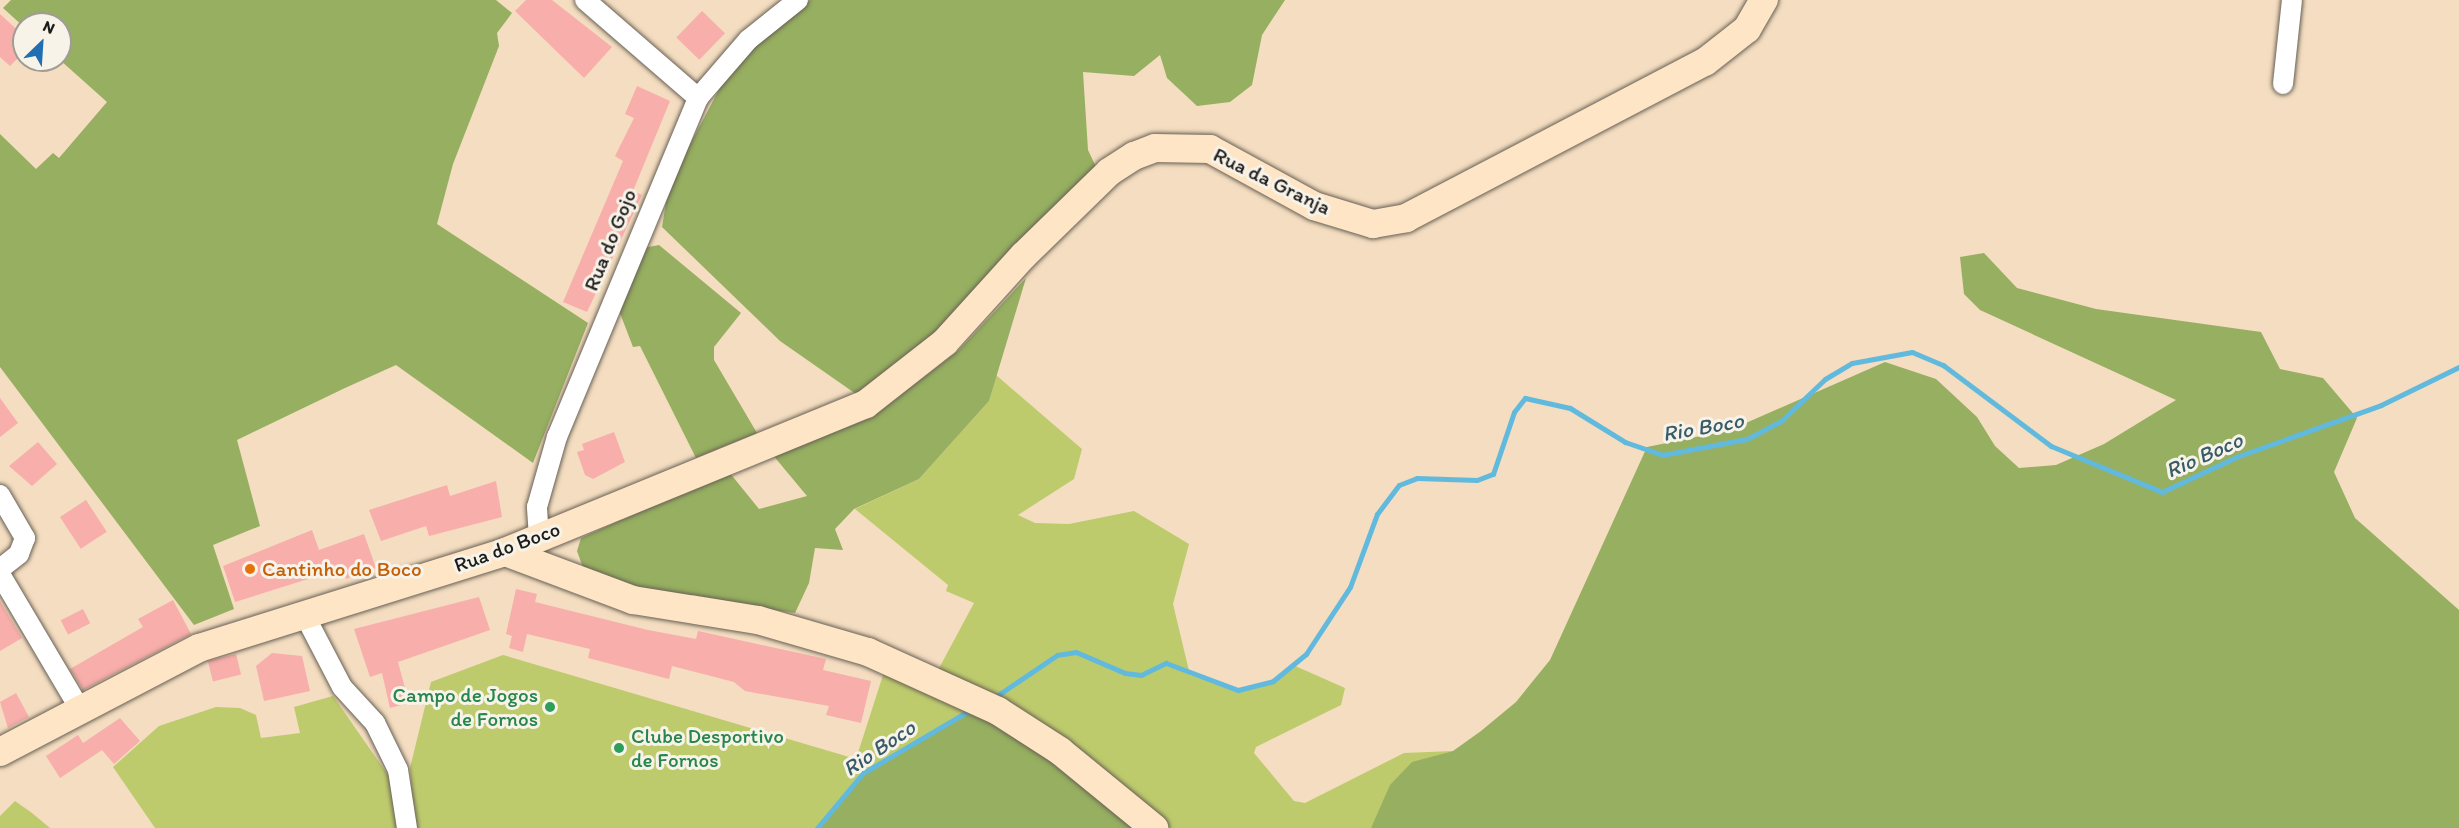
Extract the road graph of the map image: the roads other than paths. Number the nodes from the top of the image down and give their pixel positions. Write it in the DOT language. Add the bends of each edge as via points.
graph roads {
  1 [pos="585,0"];
  2 [pos="798,0"];
  3 [pos="1764,0"];
  4 [pos="2292,0"];
  5 [pos="2283,84"];
  6 [pos="698,98"];
  7 [pos="850,411"];
  8 [pos="0,495"];
  9 [pos="539,537"];
  10 [pos="506,552"];
  11 [pos="0,572"];
  12 [pos="576,579"];
  13 [pos="304,614"];
  14 [pos="81,711"];
  15 [pos="0,752"];
  16 [pos="407,828"];
  17 [pos="1154,828"];
  1 -- 6 [label="street"];
  2 -- 6 [label="street, Rua do Gojo" via="748,40"];
  3 -- 7 [label="street, Rua da Granja" via="1747,29 1705,62 1406,218 1373,224 1314,206 1210,149 1155,148 1134,156 1100,181 908,376"];
  4 -- 5 [label="street"];
  6 -- 9 [label="street, Rua do Gojo" via="557,437 537,507"];
  7 -- 9 [label="street, Rua do Boco"];
  8 -- 11 [label="street" via="25,538 18,554"];
  9 -- 10 [label="street, Rua do Boco"];
  9 -- 12 [label="street"];
  10 -- 12 [label="street"];
  10 -- 13 [label="street, Rua do Boco"];
  11 -- 14 [label="street"];
  12 -- 17 [label="street" via="633,600 758,620 868,652 998,711 1060,751"];
  13 -- 14 [label="street, Rua do Boco" via="199,648"];
  13 -- 16 [label="street" via="342,687 375,723 398,770"];
  14 -- 15 [label="street, Rua do Boco"];
}
